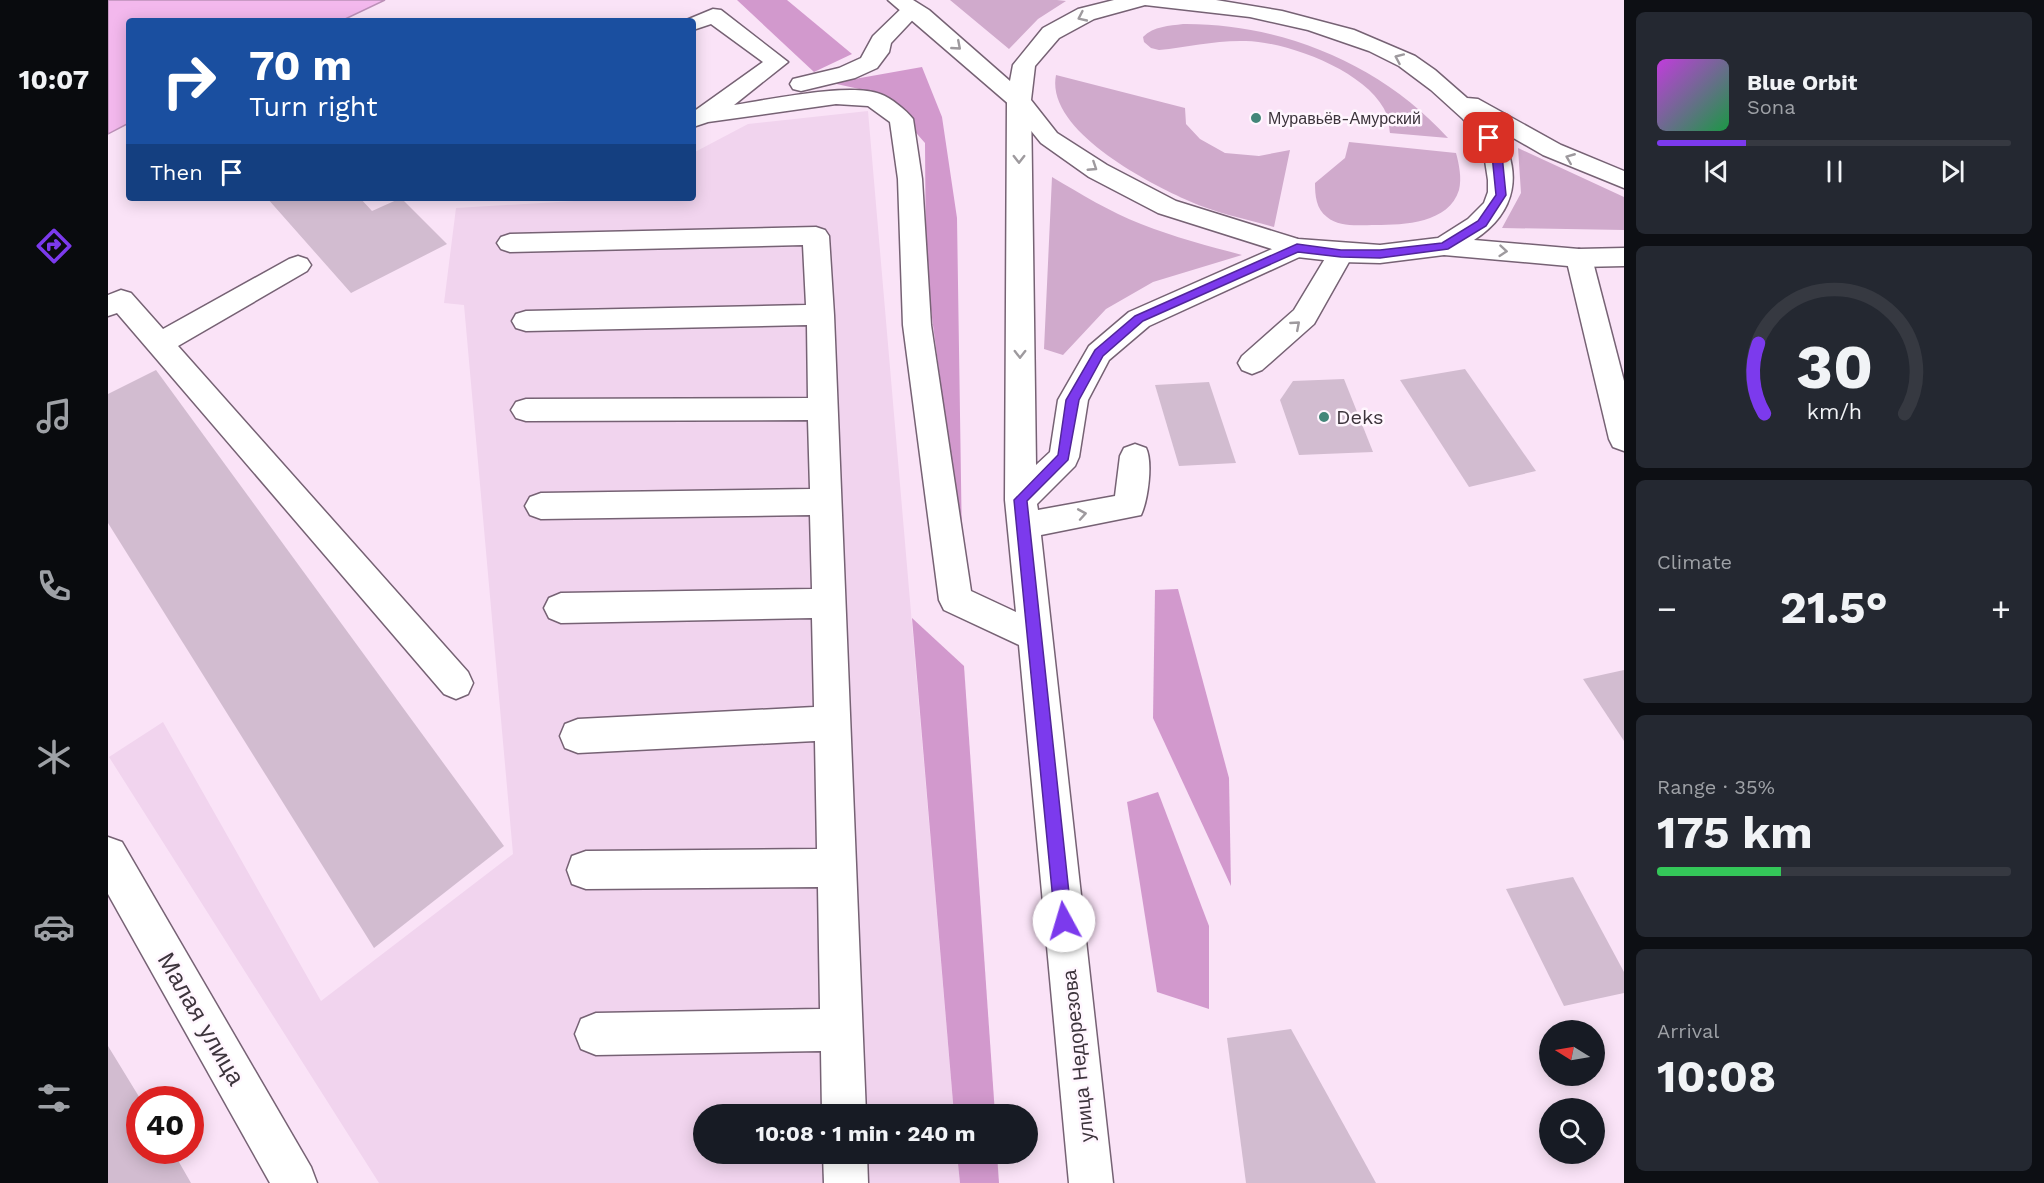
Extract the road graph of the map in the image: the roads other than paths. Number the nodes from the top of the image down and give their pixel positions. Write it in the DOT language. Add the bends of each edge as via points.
graph roads {
  1 [pos="1138,0"];
  2 [pos="1151,0"];
  3 [pos="905,4"];
  4 [pos="696,23"];
  5 [pos="743,87"];
  6 [pos="1446,91"];
  7 [pos="1019,101"];
  8 [pos="698,118"];
  9 [pos="1624,180"];
  10 [pos="510,243"];
  11 [pos="1444,246"];
  12 [pos="1297,248"];
  13 [pos="1341,253"];
  14 [pos="1624,256"];
  15 [pos="1579,258"];
  16 [pos="298,264"];
  17 [pos="108,306"];
  18 [pos="820,315"];
  19 [pos="526,321"];
  20 [pos="160,344"];
  21 [pos="1252,363"];
  22 [pos="823,409"];
  23 [pos="525,410"];
  24 [pos="1624,439"];
  25 [pos="1135,456"];
  26 [pos="825,502"];
  27 [pos="541,506"];
  28 [pos="1023,512"];
  29 [pos="829,603"];
  30 [pos="561,608"];
  31 [pos="1034,636"];
  32 [pos="456,683"];
  33 [pos="832,723"];
  34 [pos="578,736"];
  35 [pos="108,856"];
  36 [pos="836,868"];
  37 [pos="586,870"];
  38 [pos="842,1030"];
  39 [pos="596,1035"];
  40 [pos="844,1104"];
  41 [pos="845,1164"];
  42 [pos="295,1183"];
  43 [pos="846,1183"];
  44 [pos="1091,1183"];
  1 -- 7 [label="main road, улица Недорезова, one-way" via="1086,14 1051,33 1024,65"];
  6 -- 2 [label="main road, one-way" via="1408,62 1340,32 1278,15"];
  3 -- 5 [label="main road" via="870,63 818,81 754,90"];
  3 -- 7 [label="main road, one-way"];
  4 -- 5 [label="main road" via="713,15 777,62"];
  5 -- 8 [label="main road"];
  9 -- 6 [label="main road, one-way" via="1552,150"];
  6 -- 11 [label="main road" via="1481,122 1497,155 1501,195 1482,224"];
  7 -- 12 [label="main road, one-way" via="1049,138 1098,171 1167,207"];
  7 -- 28 [label="main road, улица Недорезова, one-way"];
  8 -- 31 [label="main road" via="836,97 874,99 901,119 910,179 917,325 956,600"];
  10 -- 18 [label="main road" via="816,236"];
  11 -- 13 [label="main road" via="1380,254"];
  11 -- 15 [label="main road, one-way"];
  12 -- 13 [label="main road"];
  12 -- 28 [label="main road" via="1139,319 1099,353 1072,400 1064,457"];
  21 -- 13 [label="main road, one-way" via="1304,317"];
  14 -- 15 [label="main road"];
  15 -- 24 [label="main road"];
  16 -- 20 [label="main road"];
  17 -- 20 [label="main road" via="120,300"];
  18 -- 19 [label="main road"];
  18 -- 22 [label="main road"];
  20 -- 32 [label="main road"];
  22 -- 23 [label="main road"];
  22 -- 26 [label="main road"];
  28 -- 25 [label="main road, one-way" via="1130,506"];
  26 -- 27 [label="main road"];
  26 -- 29 [label="main road"];
  28 -- 31 [label="main road, улица Недорезова"];
  29 -- 30 [label="main road"];
  29 -- 33 [label="main road"];
  31 -- 44 [label="main road, улица Недорезова"];
  33 -- 34 [label="main road"];
  33 -- 36 [label="main road"];
  35 -- 42 [label="main road, Малая улица"];
  36 -- 37 [label="main road"];
  36 -- 38 [label="main road"];
  38 -- 39 [label="main road"];
  38 -- 40 [label="main road"];
  41 -- 43 [label="main road"];
}
